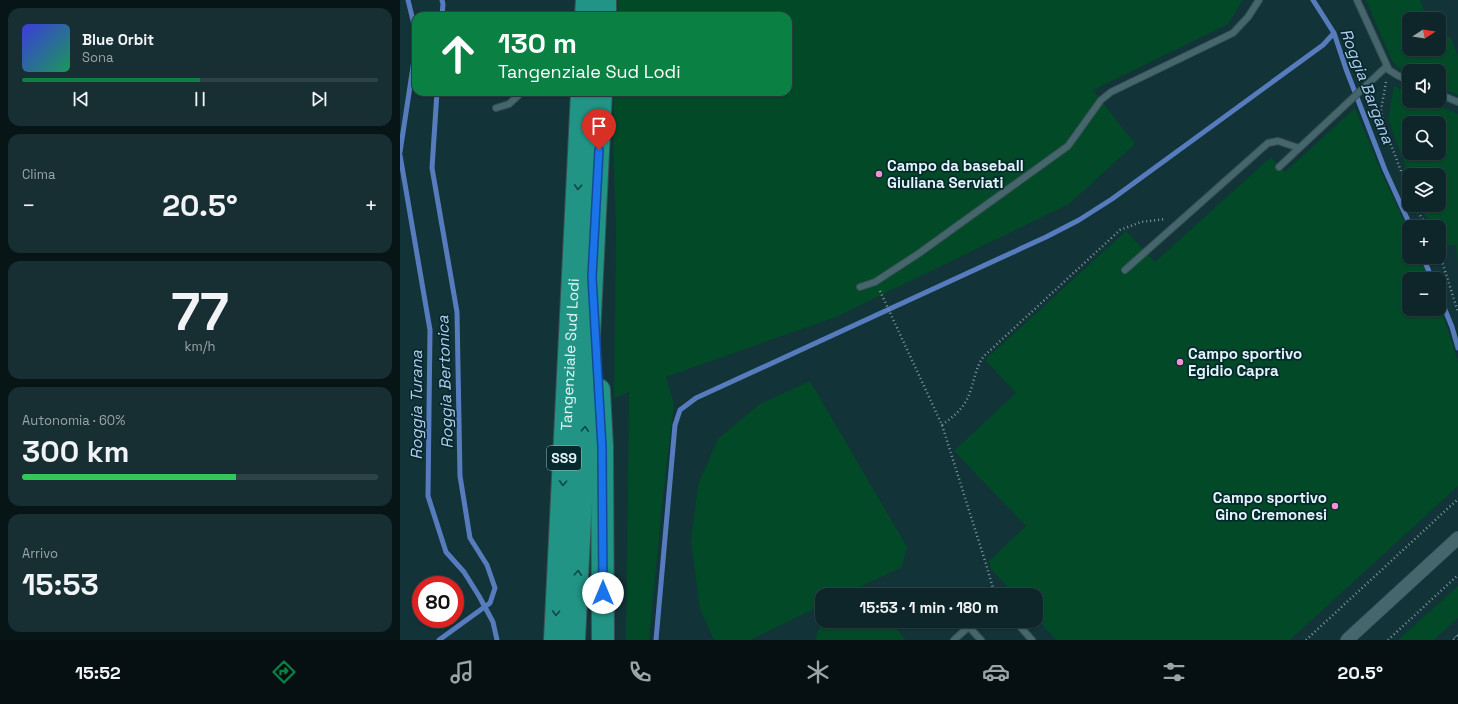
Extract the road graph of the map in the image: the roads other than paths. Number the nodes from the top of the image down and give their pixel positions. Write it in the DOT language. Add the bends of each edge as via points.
graph roads {
  1 [pos="587,0"];
  2 [pos="605,0"];
  3 [pos="1259,0"];
  4 [pos="1357,0"];
  5 [pos="586,12"];
  6 [pos="605,12"];
  7 [pos="1388,68"];
  8 [pos="1402,78"];
  9 [pos="518,96"];
  10 [pos="582,96"];
  11 [pos="601,96"];
  12 [pos="1446,97"];
  13 [pos="1458,102"];
  14 [pos="496,108"];
  15 [pos="1299,148"];
  16 [pos="1279,166"];
  17 [pos="1126,270"];
  18 [pos="592,277"];
  19 [pos="860,286"];
  20 [pos="1458,538"];
  21 [pos="968,628"];
  22 [pos="970,628"];
  23 [pos="1021,628"];
  24 [pos="555,640"];
  25 [pos="574,640"];
  26 [pos="603,640"];
  27 [pos="954,640"];
  28 [pos="981,640"];
  29 [pos="1032,640"];
  30 [pos="1346,640"];
  1 -- 5 [label="highway"];
  2 -- 6 [label="highway"];
  3 -- 19 [label="lane" via="1233,33 1110,92 1101,100 1068,146 918,254 875,282"];
  4 -- 7 [label="lane"];
  7 -- 8 [label="lane"];
  7 -- 15 [label="lane"];
  9 -- 14 [label="lane" via="509,104"];
  10 -- 24 [label="highway, Tangenziale Sud Lodi / SS9, one-way"];
  11 -- 18 [label="highway, Tangenziale Sud Lodi / SS9"];
  12 -- 13 [label="lane"];
  15 -- 16 [label="lane"];
  15 -- 17 [label="lane" via="1278,141 1268,143"];
  25 -- 18 [label="highway, Tangenziale Sud Lodi / SS9, one-way"];
  18 -- 26 [label="highway" via="602,447"];
  20 -- 30 [label="street"];
  21 -- 27 [label="lane"];
  22 -- 28 [label="lane"];
  23 -- 29 [label="lane"];
}
